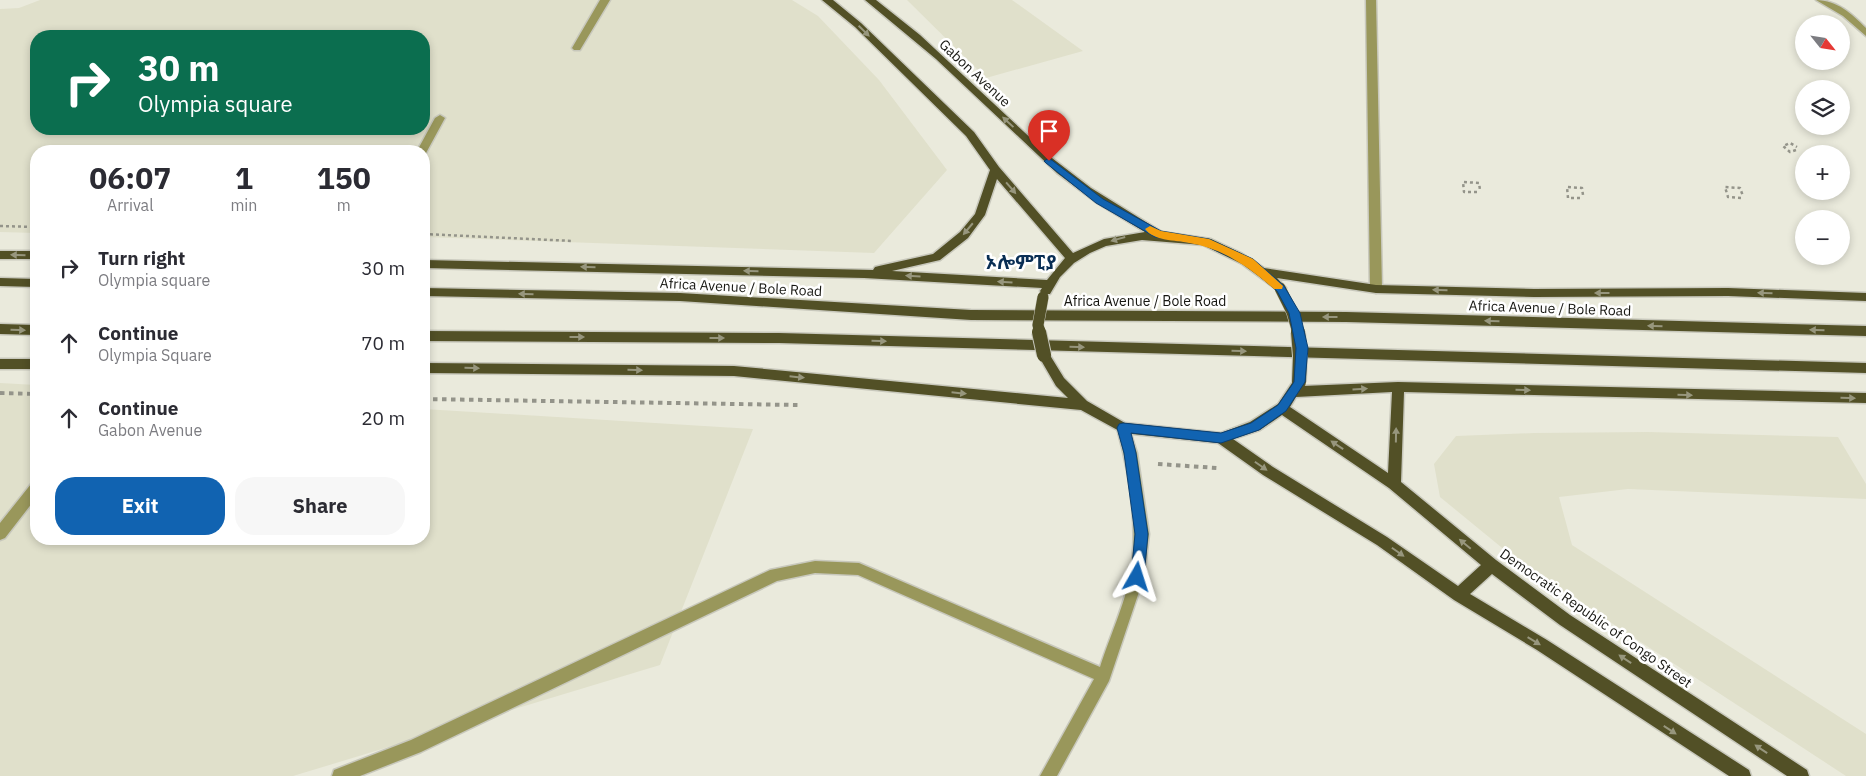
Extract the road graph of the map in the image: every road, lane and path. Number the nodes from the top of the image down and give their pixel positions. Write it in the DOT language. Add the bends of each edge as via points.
graph roads {
  1 [pos="605,0"];
  2 [pos="827,0"];
  3 [pos="870,0"];
  4 [pos="1371,0"];
  5 [pos="1821,0"];
  6 [pos="1866,33"];
  7 [pos="577,48"];
  8 [pos="440,118"];
  9 [pos="425,145"];
  10 [pos="1797,149"];
  11 [pos="995,170"];
  12 [pos="1478,191"];
  13 [pos="1582,196"];
  14 [pos="1742,197"];
  15 [pos="0,226"];
  16 [pos="30,227"];
  17 [pos="1158,234"];
  18 [pos="0,254"];
  19 [pos="30,255"];
  20 [pos="1072,259"];
  21 [pos="430,264"];
  22 [pos="1264,272"];
  23 [pos="864,274"];
  24 [pos="1051,281"];
  25 [pos="0,282"];
  26 [pos="30,283"];
  27 [pos="1376,289"];
  28 [pos="430,292"];
  29 [pos="1866,297"];
  30 [pos="0,329"];
  31 [pos="30,330"];
  32 [pos="1866,331"];
  33 [pos="430,336"];
  34 [pos="0,364"];
  35 [pos="30,364"];
  36 [pos="430,368"];
  37 [pos="1866,368"];
  38 [pos="1297,387"];
  39 [pos="1398,387"];
  40 [pos="0,393"];
  41 [pos="30,394"];
  42 [pos="1866,398"];
  43 [pos="430,400"];
  44 [pos="806,405"];
  45 [pos="1083,405"];
  46 [pos="1282,408"];
  47 [pos="1123,428"];
  48 [pos="1221,438"];
  49 [pos="1130,453"];
  50 [pos="1222,468"];
  51 [pos="1394,484"];
  52 [pos="30,496"];
  53 [pos="0,534"];
  54 [pos="1491,565"];
  55 [pos="1459,595"];
  56 [pos="1104,676"];
  57 [pos="340,776"];
  58 [pos="1048,776"];
  59 [pos="1743,776"];
  60 [pos="1802,776"];
  1 -- 7 [label="street"];
  2 -- 11 [label="main road, one-way" via="858,25 970,134"];
  17 -- 3 [label="main road, Gabon Avenue, one-way" via="1100,201 1049,161 957,73"];
  4 -- 27 [label="street"];
  5 -- 6 [label="street" via="1846,14"];
  8 -- 9 [label="street"];
  10 -- 10 [label="path" via="1790,152 1782,146 1790,142"];
  11 -- 20 [label="main road, one-way"];
  11 -- 23 [label="main road, one-way" via="980,215 964,235 936,257"];
  12 -- 12 [label="path" via="1464,192 1464,182 1479,182"];
  13 -- 13 [label="path" via="1568,198 1566,187 1582,188"];
  14 -- 14 [label="path" via="1728,198 1725,187 1740,188"];
  15 -- 16 [label="path"];
  17 -- 20 [label="main road, one-way" via="1127,236 1098,245"];
  17 -- 22 [label="main road" via="1206,242"];
  19 -- 18 [label="main road, one-way"];
  20 -- 24 [label="main road"];
  23 -- 21 [label="main road, one-way"];
  22 -- 27 [label="main road"];
  22 -- 38 [label="main road, bridge" via="1280,288 1294,313 1302,348"];
  24 -- 23 [label="main road, one-way"];
  24 -- 45 [label="main road, bridge" via="1043,297 1038,326 1044,355 1060,382"];
  25 -- 26 [label="main road"];
  29 -- 27 [label="main road, one-way" via="1728,292 1534,293"];
  32 -- 28 [label="main road, Africa Avenue / Bole Road, one-way" via="1346,317 971,315 680,297"];
  30 -- 31 [label="main road, one-way"];
  33 -- 37 [label="main road, one-way" via="779,338"];
  34 -- 35 [label="main road"];
  36 -- 45 [label="main road, one-way" via="734,371"];
  38 -- 39 [label="main road, one-way"];
  38 -- 46 [label="main road"];
  39 -- 42 [label="main road, one-way"];
  51 -- 39 [label="main road, one-way"];
  40 -- 41 [label="path"];
  43 -- 44 [label="path"];
  45 -- 47 [label="main road"];
  46 -- 48 [label="main road" via="1255,426"];
  51 -- 46 [label="main road, Democratic Republic of Congo Street, one-way"];
  47 -- 48 [label="main road"];
  47 -- 49 [label="street"];
  48 -- 55 [label="main road, one-way" via="1382,541"];
  49 -- 50 [label="path" via="1157,464"];
  49 -- 56 [label="street" via="1142,534 1137,577"];
  54 -- 51 [label="main road, Democratic Republic of Congo Street, one-way"];
  52 -- 53 [label="street"];
  54 -- 55 [label="main road"];
  60 -- 54 [label="main road, Democratic Republic of Congo Street, one-way" via="1566,620"];
  55 -- 59 [label="main road, one-way"];
  56 -- 57 [label="street" via="859,569 815,567 775,575 415,746"];
  56 -- 58 [label="street"];
}
